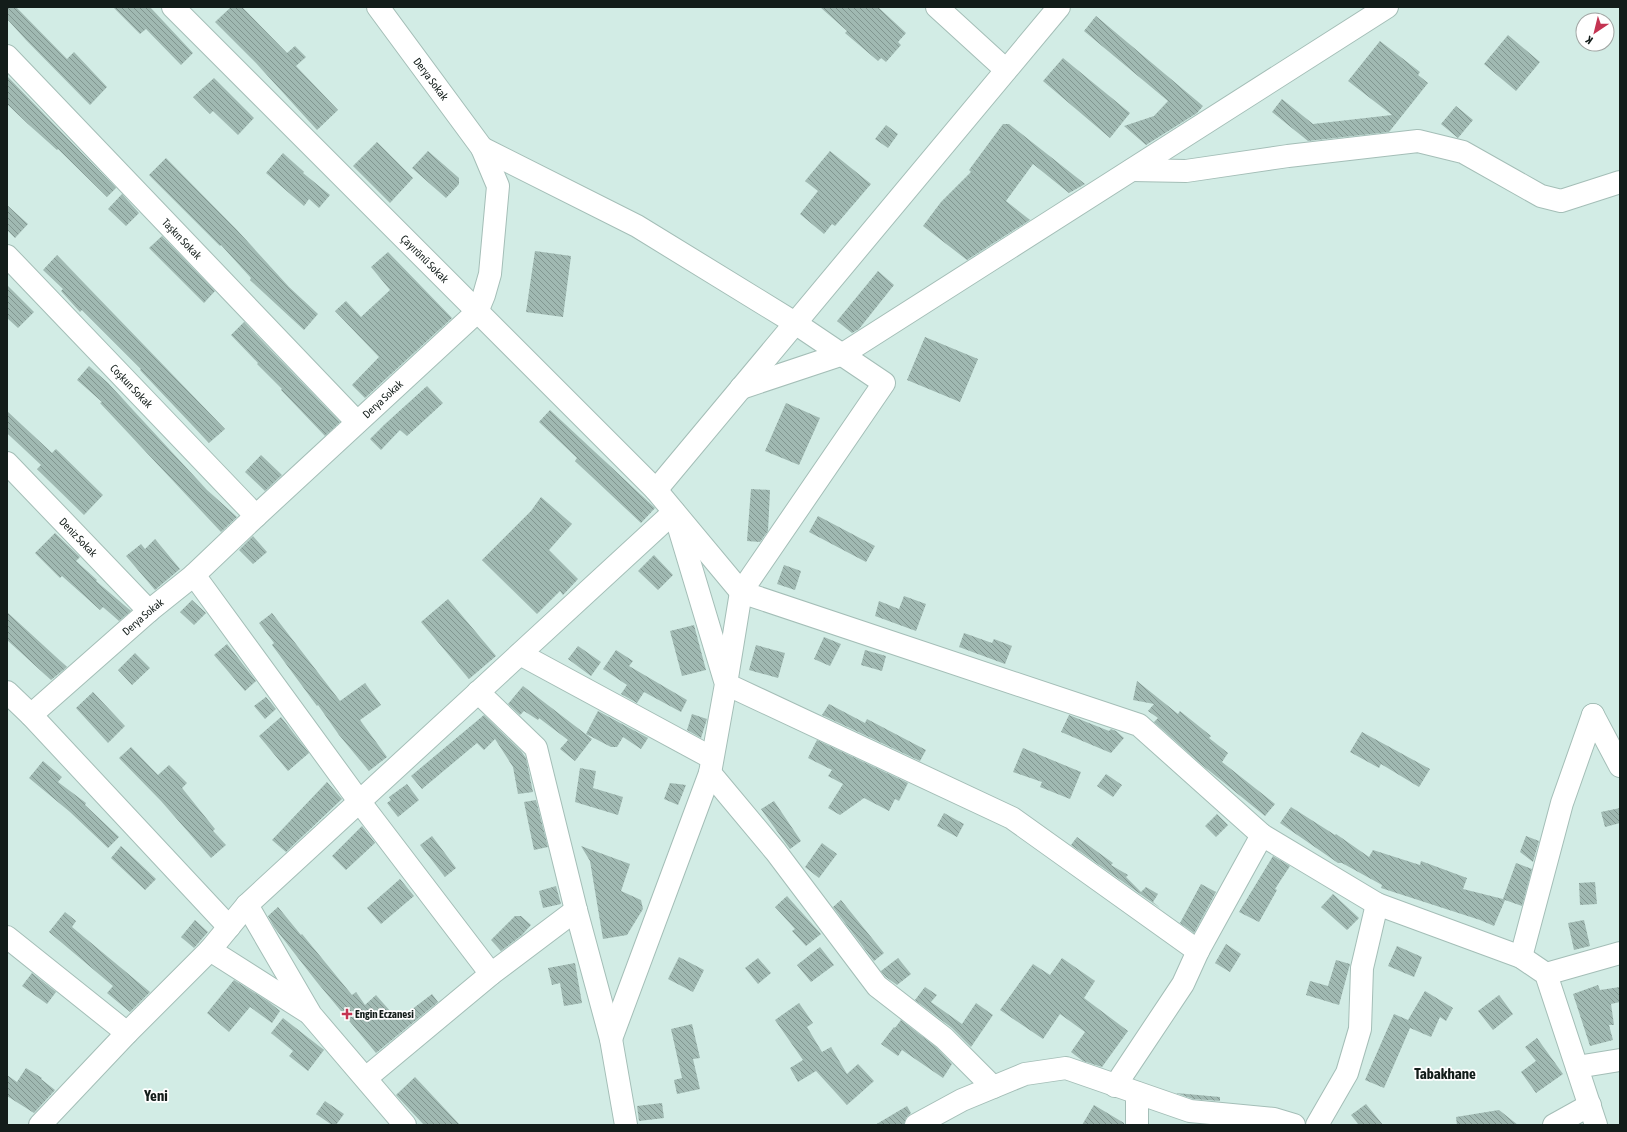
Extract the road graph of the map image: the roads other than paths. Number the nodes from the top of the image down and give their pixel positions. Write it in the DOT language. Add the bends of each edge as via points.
graph roads {
  1 [pos="174,7"];
  2 [pos="378,7"];
  3 [pos="936,7"];
  4 [pos="1059,7"];
  5 [pos="1387,7"];
  6 [pos="7,56"];
  7 [pos="1006,70"];
  8 [pos="482,148"];
  9 [pos="1132,170"];
  10 [pos="1620,182"];
  11 [pos="7,256"];
  12 [pos="477,312"];
  13 [pos="795,323"];
  14 [pos="842,354"];
  15 [pos="741,388"];
  16 [pos="357,422"];
  17 [pos="7,463"];
  18 [pos="656,490"];
  19 [pos="674,512"];
  20 [pos="256,516"];
  21 [pos="194,575"];
  22 [pos="741,592"];
  23 [pos="149,611"];
  24 [pos="520,654"];
  25 [pos="726,684"];
  26 [pos="7,692"];
  27 [pos="478,692"];
  28 [pos="31,715"];
  29 [pos="711,765"];
  30 [pos="1620,766"];
  31 [pos="359,801"];
  32 [pos="1262,835"];
  33 [pos="1377,904"];
  34 [pos="247,905"];
  35 [pos="576,910"];
  36 [pos="230,927"];
  37 [pos="7,937"];
  38 [pos="210,950"];
  39 [pos="1198,951"];
  40 [pos="1620,953"];
  41 [pos="1521,957"];
  42 [pos="491,974"];
  43 [pos="1546,974"];
  44 [pos="312,1015"];
  45 [pos="127,1033"];
  46 [pos="611,1039"];
  47 [pos="1620,1060"];
  48 [pos="1577,1067"];
  49 [pos="366,1078"];
  50 [pos="1115,1086"];
  51 [pos="993,1087"];
  52 [pos="1137,1093"];
  53 [pos="1593,1115"];
  54 [pos="40,1125"];
  55 [pos="405,1125"];
  56 [pos="626,1125"];
  57 [pos="916,1125"];
  58 [pos="1137,1125"];
  59 [pos="1294,1125"];
  60 [pos="1317,1125"];
  61 [pos="1554,1125"];
  1 -- 12 [label="street, Çayırönü Sokak"];
  2 -- 8 [label="street, Derya Sokak"];
  3 -- 7 [label="street"];
  4 -- 7 [label="street"];
  5 -- 9 [label="street"];
  6 -- 16 [label="street, Taşkın Sokak"];
  7 -- 13 [label="street"];
  8 -- 12 [label="street, Derya Sokak" via="498,186 490,274"];
  8 -- 13 [label="street" via="636,226"];
  9 -- 10 [label="street" via="1186,171 1418,141 1463,152 1541,196 1561,201"];
  9 -- 14 [label="street"];
  11 -- 20 [label="street, Coşkun Sokak"];
  12 -- 16 [label="street, Derya Sokak"];
  12 -- 18 [label="street, Çayırönü Sokak"];
  13 -- 14 [label="street"];
  13 -- 15 [label="street"];
  14 -- 15 [label="street"];
  14 -- 22 [label="street" via="884,383"];
  15 -- 18 [label="street"];
  16 -- 20 [label="street, Derya Sokak"];
  17 -- 23 [label="street, Deniz Sokak"];
  18 -- 19 [label="street, Çayırönü Sokak"];
  19 -- 22 [label="street, Çayırönü Sokak"];
  19 -- 24 [label="street"];
  19 -- 25 [label="street"];
  20 -- 21 [label="street, Derya Sokak"];
  21 -- 23 [label="street, Derya Sokak"];
  21 -- 31 [label="street"];
  22 -- 25 [label="street"];
  22 -- 32 [label="street" via="1139,725"];
  23 -- 28 [label="street, Derya Sokak"];
  24 -- 27 [label="street"];
  24 -- 29 [label="street"];
  25 -- 29 [label="street"];
  25 -- 39 [label="street" via="1012,818"];
  26 -- 28 [label="street"];
  27 -- 31 [label="street"];
  27 -- 35 [label="street" via="536,748"];
  28 -- 36 [label="street"];
  29 -- 46 [label="street"];
  29 -- 51 [label="street" via="877,986 944,1038"];
  30 -- 41 [label="street" via="1594,715 1562,803"];
  31 -- 34 [label="street"];
  31 -- 42 [label="street"];
  32 -- 33 [label="street"];
  32 -- 39 [label="street"];
  33 -- 41 [label="street"];
  33 -- 60 [label="street" via="1362,968 1360,1029 1347,1073"];
  34 -- 36 [label="street"];
  34 -- 44 [label="street"];
  35 -- 42 [label="street"];
  35 -- 46 [label="street"];
  36 -- 38 [label="street"];
  37 -- 45 [label="street"];
  38 -- 44 [label="street"];
  38 -- 45 [label="street"];
  39 -- 50 [label="street" via="1183,984"];
  40 -- 43 [label="street"];
  41 -- 43 [label="street"];
  42 -- 49 [label="street"];
  43 -- 48 [label="street"];
  44 -- 49 [label="street"];
  45 -- 54 [label="street"];
  46 -- 56 [label="street"];
  47 -- 48 [label="street"];
  48 -- 53 [label="street"];
  49 -- 55 [label="street"];
  50 -- 51 [label="street" via="1066,1068 1024,1074"];
  50 -- 52 [label="street"];
  51 -- 57 [label="street" via="962,1100"];
  52 -- 58 [label="street"];
  52 -- 59 [label="street" via="1190,1111 1274,1119"];
  53 -- 61 [label="street"];
}
